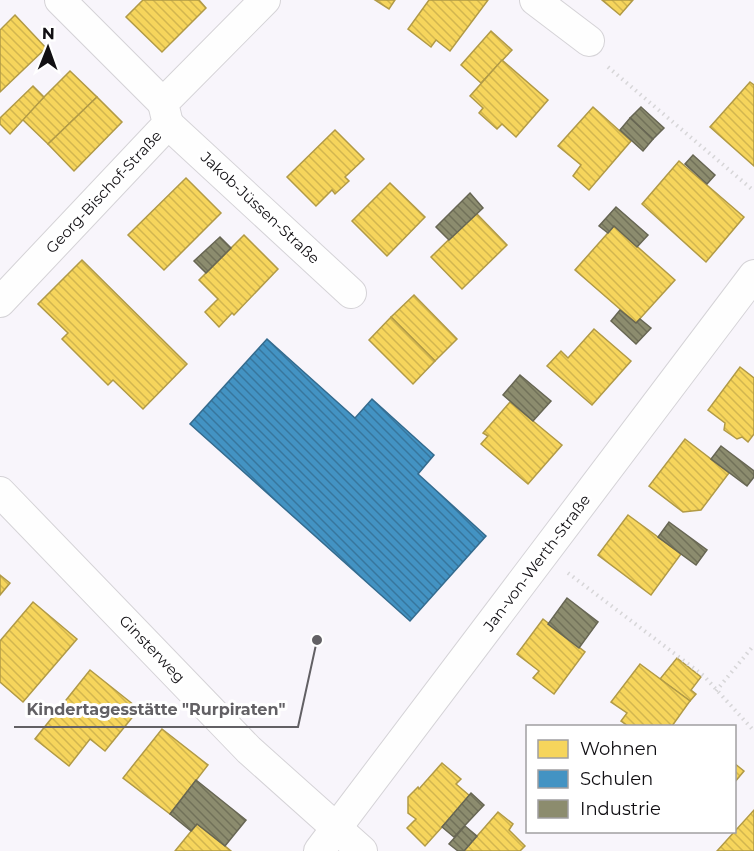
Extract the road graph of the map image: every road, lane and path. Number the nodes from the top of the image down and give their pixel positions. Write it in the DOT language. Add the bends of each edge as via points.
graph roads {
  1 [pos="60,0"];
  2 [pos="265,0"];
  3 [pos="535,0"];
  4 [pos="589,41"];
  5 [pos="166,113"];
  6 [pos="754,190"];
  7 [pos="754,275"];
  8 [pos="351,293"];
  9 [pos="0,302"];
  10 [pos="0,492"];
  11 [pos="544,554"];
  12 [pos="754,645"];
  13 [pos="716,691"];
  14 [pos="754,731"];
  15 [pos="328,840"];
  16 [pos="362,851"];
  1 -- 5 [label="street, Jakob-Jüssen-Straße"];
  2 -- 5 [label="street, Georg-Bischof-Straße"];
  3 -- 4 [label="street"];
  4 -- 6 [label="path" via="606,65"];
  5 -- 8 [label="street, Jakob-Jüssen-Straße"];
  5 -- 9 [label="street, Georg-Bischof-Straße"];
  7 -- 11 [label="street, Jan-von-Werth-Straße"];
  10 -- 15 [label="street, Ginsterweg" via="249,750"];
  11 -- 13 [label="path" via="704,676"];
  11 -- 15 [label="street, Jan-von-Werth-Straße"];
  12 -- 13 [label="path"];
  13 -- 14 [label="path"];
  15 -- 16 [label="street, Ginsterweg"];
}
